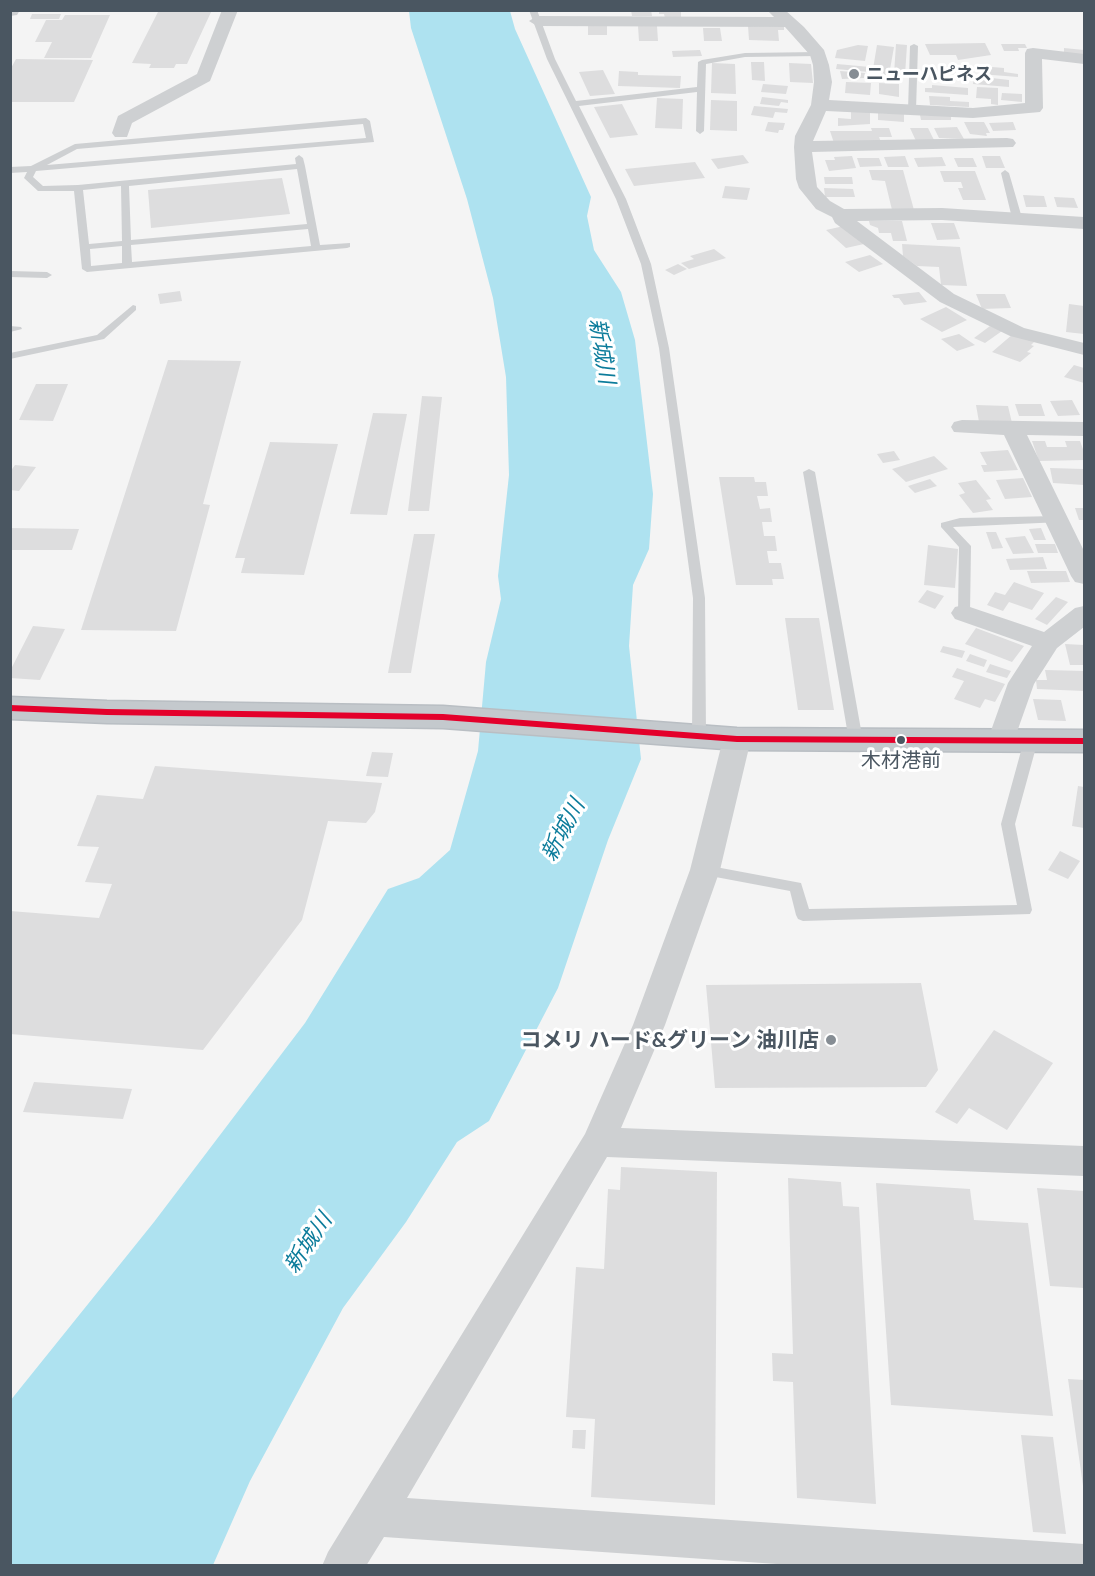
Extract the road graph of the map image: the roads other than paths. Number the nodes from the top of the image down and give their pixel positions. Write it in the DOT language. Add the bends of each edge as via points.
graph roads {
  1 [pos="230,10"];
  2 [pos="535,16"];
  3 [pos="781,16"];
  4 [pos="914,46"];
  5 [pos="818,54"];
  6 [pos="1084,59"];
  7 [pos="701,89"];
  8 [pos="574,104"];
  9 [pos="820,105"];
  10 [pos="912,110"];
  11 [pos="700,131"];
  12 [pos="121,138"];
  13 [pos="1007,143"];
  14 [pos="297,147"];
  15 [pos="803,147"];
  16 [pos="119,162"];
  17 [pos="301,166"];
  18 [pos="33,169"];
  19 [pos="10,170"];
  20 [pos="1005,173"];
  21 [pos="121,184"];
  22 [pos="78,188"];
  23 [pos="840,214"];
  24 [pos="1017,218"];
  25 [pos="1084,223"];
  26 [pos="312,226"];
  27 [pos="127,243"];
  28 [pos="347,245"];
  29 [pos="84,247"];
  30 [pos="316,248"];
  31 [pos="127,265"];
  32 [pos="10,274"];
  33 [pos="47,275"];
  34 [pos="133,308"];
  35 [pos="1084,349"];
  36 [pos="10,356"];
  37 [pos="962,427"];
  38 [pos="1013,429"];
  39 [pos="1084,429"];
  40 [pos="809,472"];
  41 [pos="1058,520"];
  42 [pos="1084,576"];
  43 [pos="963,613"];
  44 [pos="1084,614"];
  45 [pos="1048,642"];
  46 [pos="10,708"];
  47 [pos="689,736"];
  48 [pos="737,740"];
  49 [pos="1016,740"];
  50 [pos="856,741"];
  51 [pos="1084,741"];
  52 [pos="705,870"];
  53 [pos="598,1142"];
  54 [pos="1084,1161"];
  55 [pos="374,1516"];
  56 [pos="1084,1564"];
  57 [pos="342,1566"];
  1 -- 12 [label="street" via="204,77 124,120"];
  2 -- 3 [label="street"];
  2 -- 8 [label="lane"];
  3 -- 5 [label="street"];
  4 -- 10 [label="lane"];
  5 -- 7 [label="lane" via="745,55 702,62"];
  5 -- 9 [label="street" via="823,82"];
  6 -- 10 [label="street" via="1033,53 1034,108 973,113"];
  7 -- 8 [label="lane"];
  7 -- 11 [label="lane"];
  8 -- 47 [label="lane" via="621,199 646,264 664,348 699,598"];
  9 -- 10 [label="street"];
  9 -- 15 [label="street" via="804,136"];
  12 -- 14 [label="lane" via="366,121 371,140"];
  12 -- 16 [label="lane"];
  12 -- 18 [label="lane" via="75,147"];
  13 -- 15 [label="street"];
  14 -- 16 [label="lane"];
  14 -- 17 [label="lane"];
  15 -- 23 [label="street" via="808,188 823,205"];
  16 -- 18 [label="lane"];
  16 -- 21 [label="lane"];
  17 -- 21 [label="lane"];
  17 -- 26 [label="lane"];
  18 -- 19 [label="lane"];
  18 -- 22 [label="lane" via="28,178 41,189"];
  20 -- 24 [label="lane"];
  21 -- 22 [label="lane"];
  21 -- 27 [label="lane"];
  22 -- 29 [label="lane"];
  23 -- 24 [label="street"];
  23 -- 35 [label="street" via="947,298 1017,332"];
  24 -- 25 [label="street"];
  26 -- 27 [label="lane"];
  26 -- 30 [label="lane"];
  27 -- 29 [label="lane"];
  27 -- 31 [label="lane"];
  28 -- 30 [label="lane"];
  29 -- 31 [label="lane" via="87,269"];
  30 -- 31 [label="lane"];
  32 -- 33 [label="lane"];
  34 -- 36 [label="lane" via="100,337"];
  37 -- 38 [label="street"];
  38 -- 39 [label="street"];
  38 -- 41 [label="street"];
  40 -- 50 [label="lane"];
  41 -- 42 [label="street"];
  41 -- 43 [label="lane" via="945,525 966,546"];
  43 -- 45 [label="street"];
  44 -- 45 [label="street"];
  45 -- 49 [label="street" via="1021,682"];
  46 -- 47 [label="highway" via="443,717"];
  47 -- 48 [label="highway"];
  48 -- 50 [label="highway"];
  48 -- 52 [label="street"];
  49 -- 50 [label="highway"];
  49 -- 51 [label="highway"];
  49 -- 52 [label="lane" via="1008,824 1025,910 803,915 796,887"];
  52 -- 53 [label="street" via="650,1025"];
  53 -- 54 [label="street"];
  53 -- 55 [label="street"];
  55 -- 56 [label="street"];
  55 -- 57 [label="street"];
}
